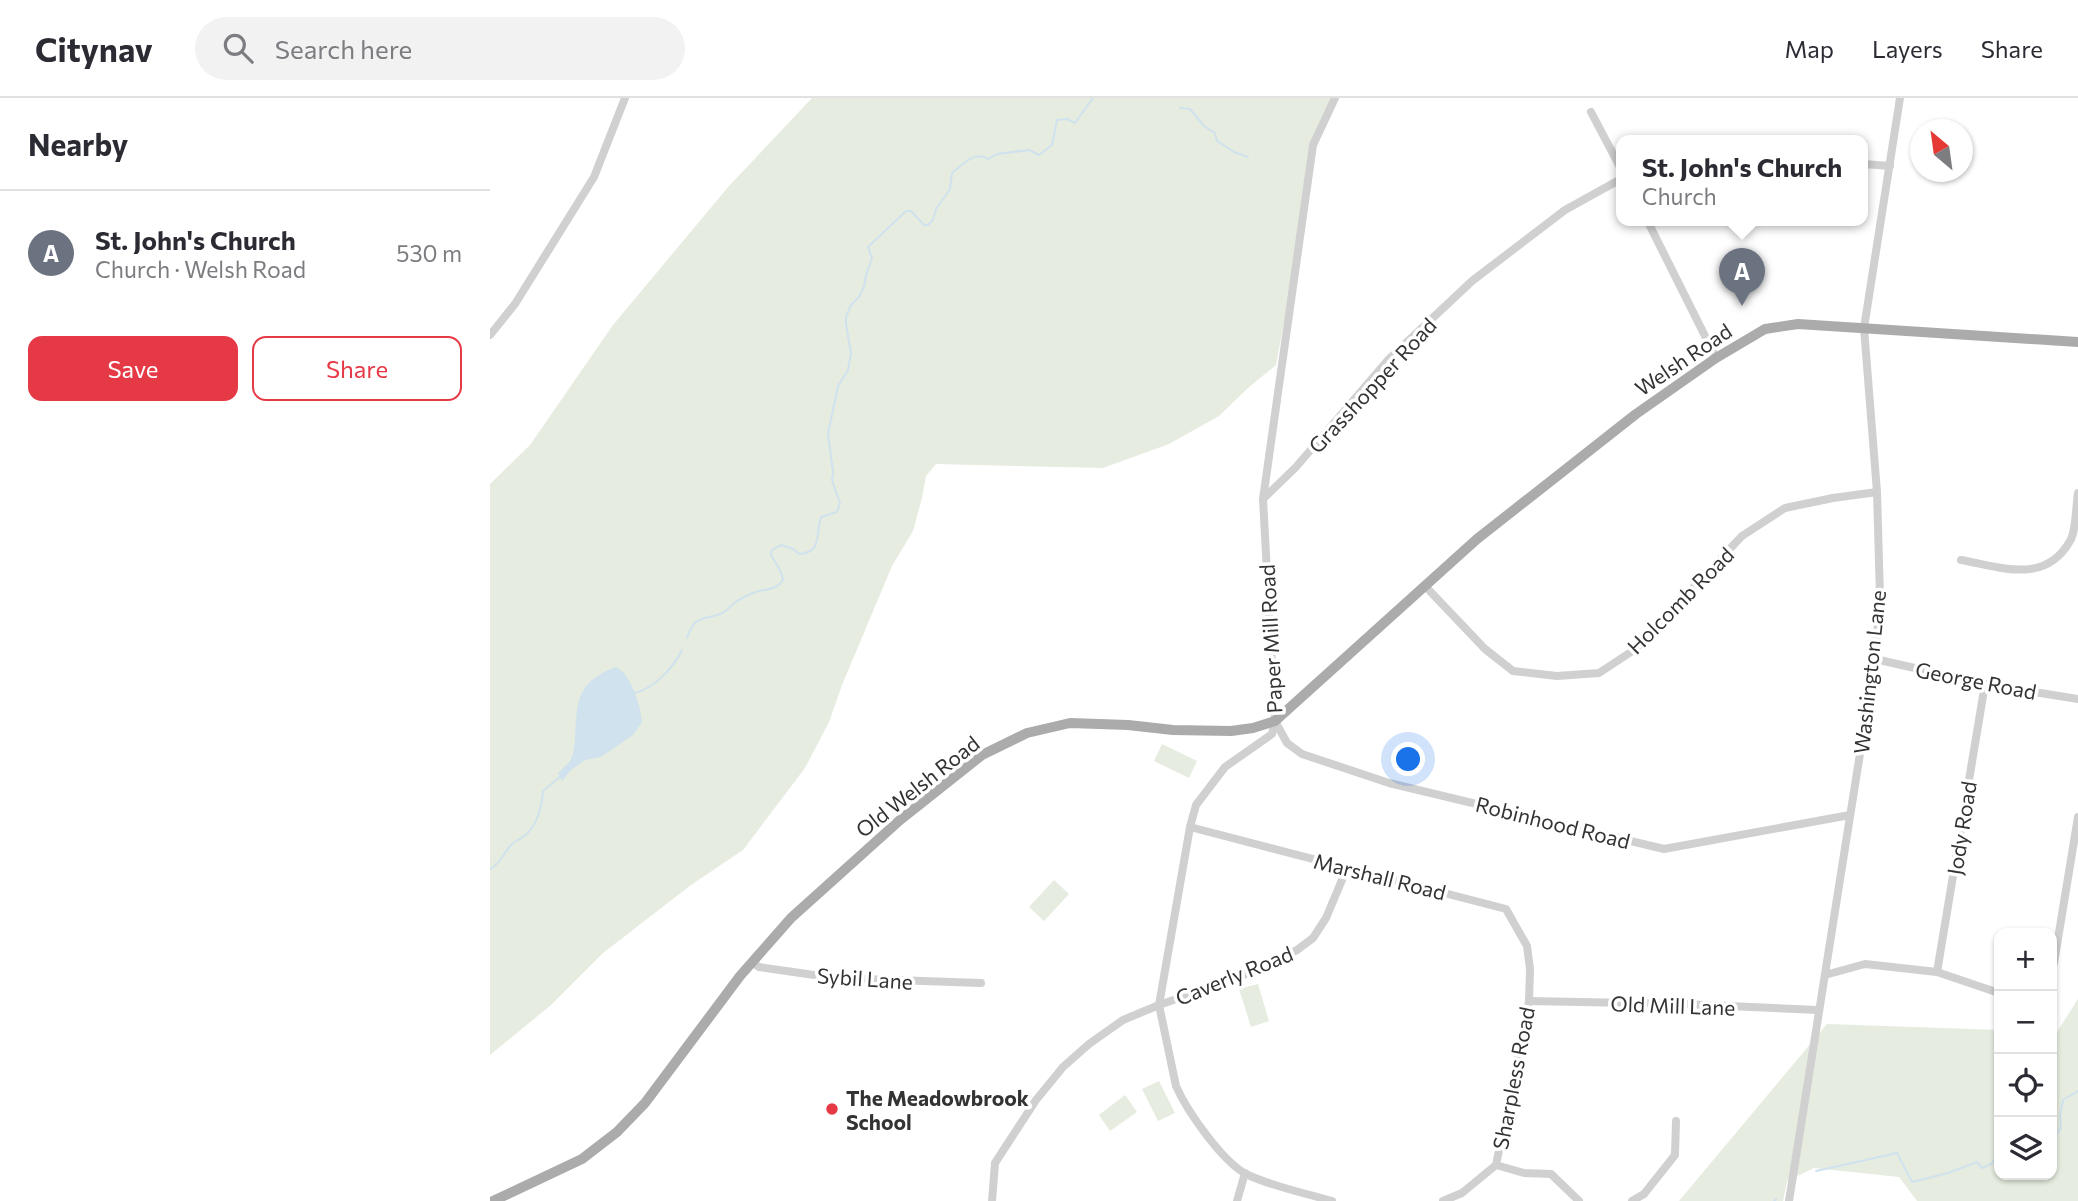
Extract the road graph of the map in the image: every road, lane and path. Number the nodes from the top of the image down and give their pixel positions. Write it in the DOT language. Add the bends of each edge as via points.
graph roads {
  1 [pos="625,98"];
  2 [pos="1335,98"];
  3 [pos="1900,98"];
  4 [pos="1591,113"];
  5 [pos="1616,160"];
  6 [pos="1868,164"];
  7 [pos="1890,166"];
  8 [pos="1616,182"];
  9 [pos="1650,226"];
  10 [pos="1864,328"];
  11 [pos="490,335"];
  12 [pos="2078,342"];
  13 [pos="1716,358"];
  14 [pos="1877,492"];
  15 [pos="2078,493"];
  16 [pos="1263,499"];
  17 [pos="1477,539"];
  18 [pos="1961,560"];
  19 [pos="1425,586"];
  20 [pos="1875,659"];
  21 [pos="1985,684"];
  22 [pos="2078,699"];
  23 [pos="1275,720"];
  24 [pos="1850,816"];
  25 [pos="2078,817"];
  26 [pos="1190,827"];
  27 [pos="1346,868"];
  28 [pos="2057,946"];
  29 [pos="752,962"];
  30 [pos="1530,969"];
  31 [pos="1937,972"];
  32 [pos="1825,975"];
  33 [pos="981,984"];
  34 [pos="1994,991"];
  35 [pos="1529,1000"];
  36 [pos="1159,1005"];
  37 [pos="1818,1010"];
  38 [pos="1676,1121"];
  39 [pos="1496,1165"];
  40 [pos="1245,1173"];
  41 [pos="493,1201"];
  42 [pos="992,1201"];
  43 [pos="1237,1201"];
  44 [pos="1332,1201"];
  45 [pos="1443,1201"];
  46 [pos="1579,1201"];
  47 [pos="1632,1201"];
  48 [pos="1789,1201"];
  1 -- 11 [label="street" via="594,177 515,304"];
  2 -- 16 [label="street, Paper Mill Road" via="1313,145"];
  3 -- 7 [label="street, Washington Lane"];
  4 -- 5 [label="street"];
  6 -- 7 [label="street"];
  7 -- 10 [label="street, Washington Lane"];
  8 -- 16 [label="street, Grasshopper Road" via="1565,210 1472,281 1388,360"];
  9 -- 13 [label="street"];
  10 -- 12 [label="main road, Welsh Road"];
  10 -- 13 [label="main road, Welsh Road" via="1798,324 1765,329"];
  10 -- 14 [label="street, Washington Lane"];
  13 -- 17 [label="main road, Welsh Road" via="1636,414"];
  14 -- 19 [label="street, Holcomb Road" via="1784,508 1742,536 1634,650 1599,673 1557,676 1513,671 1485,649"];
  14 -- 20 [label="street, Washington Lane" via="1880,597"];
  15 -- 18 [label="street" via="2071,540 2051,564 2022,571"];
  16 -- 23 [label="street, Paper Mill Road"];
  17 -- 19 [label="main road, Old Welsh Road"];
  19 -- 23 [label="main road, Old Welsh Road"];
  20 -- 21 [label="street, George Road"];
  20 -- 24 [label="street, Washington Lane"];
  21 -- 22 [label="street, George Road"];
  21 -- 31 [label="street, Jody Road"];
  23 -- 24 [label="street, Robinhood Road" via="1287,743 1302,754 1390,783 1664,849"];
  23 -- 26 [label="street, Paper Mill Road" via="1272,734 1225,767 1196,806"];
  23 -- 29 [label="main road, Old Welsh Road" via="1231,731 1070,723 1027,733 982,755 900,820 791,918"];
  24 -- 32 [label="street, Washington Lane"];
  25 -- 28 [label="street"];
  26 -- 27 [label="street, Marshall Road"];
  26 -- 36 [label="street, Paper Mill Road"];
  27 -- 30 [label="street, Marshall Road" via="1506,909 1527,946"];
  27 -- 36 [label="street, Caverly Road" via="1326,919 1297,950"];
  29 -- 33 [label="street, Sybil Lane" via="759,967 835,978"];
  29 -- 41 [label="main road, Old Welsh Road" via="625,1125 582,1159"];
  30 -- 35 [label="street, Sharpless Road"];
  31 -- 32 [label="street" via="1866,964"];
  31 -- 34 [label="street"];
  32 -- 37 [label="street, Washington Lane"];
  35 -- 37 [label="street, Old Mill Lane"];
  35 -- 39 [label="street, Sharpless Road"];
  36 -- 40 [label="street" via="1180,1096 1211,1141"];
  36 -- 42 [label="street" via="1123,1020 1063,1067 996,1163"];
  37 -- 48 [label="street, Washington Lane"];
  38 -- 47 [label="street" via="1675,1155 1644,1194"];
  39 -- 45 [label="street, Sharpless Road" via="1462,1193"];
  39 -- 46 [label="street" via="1551,1174"];
  40 -- 43 [label="street"];
  40 -- 44 [label="street"];
}
